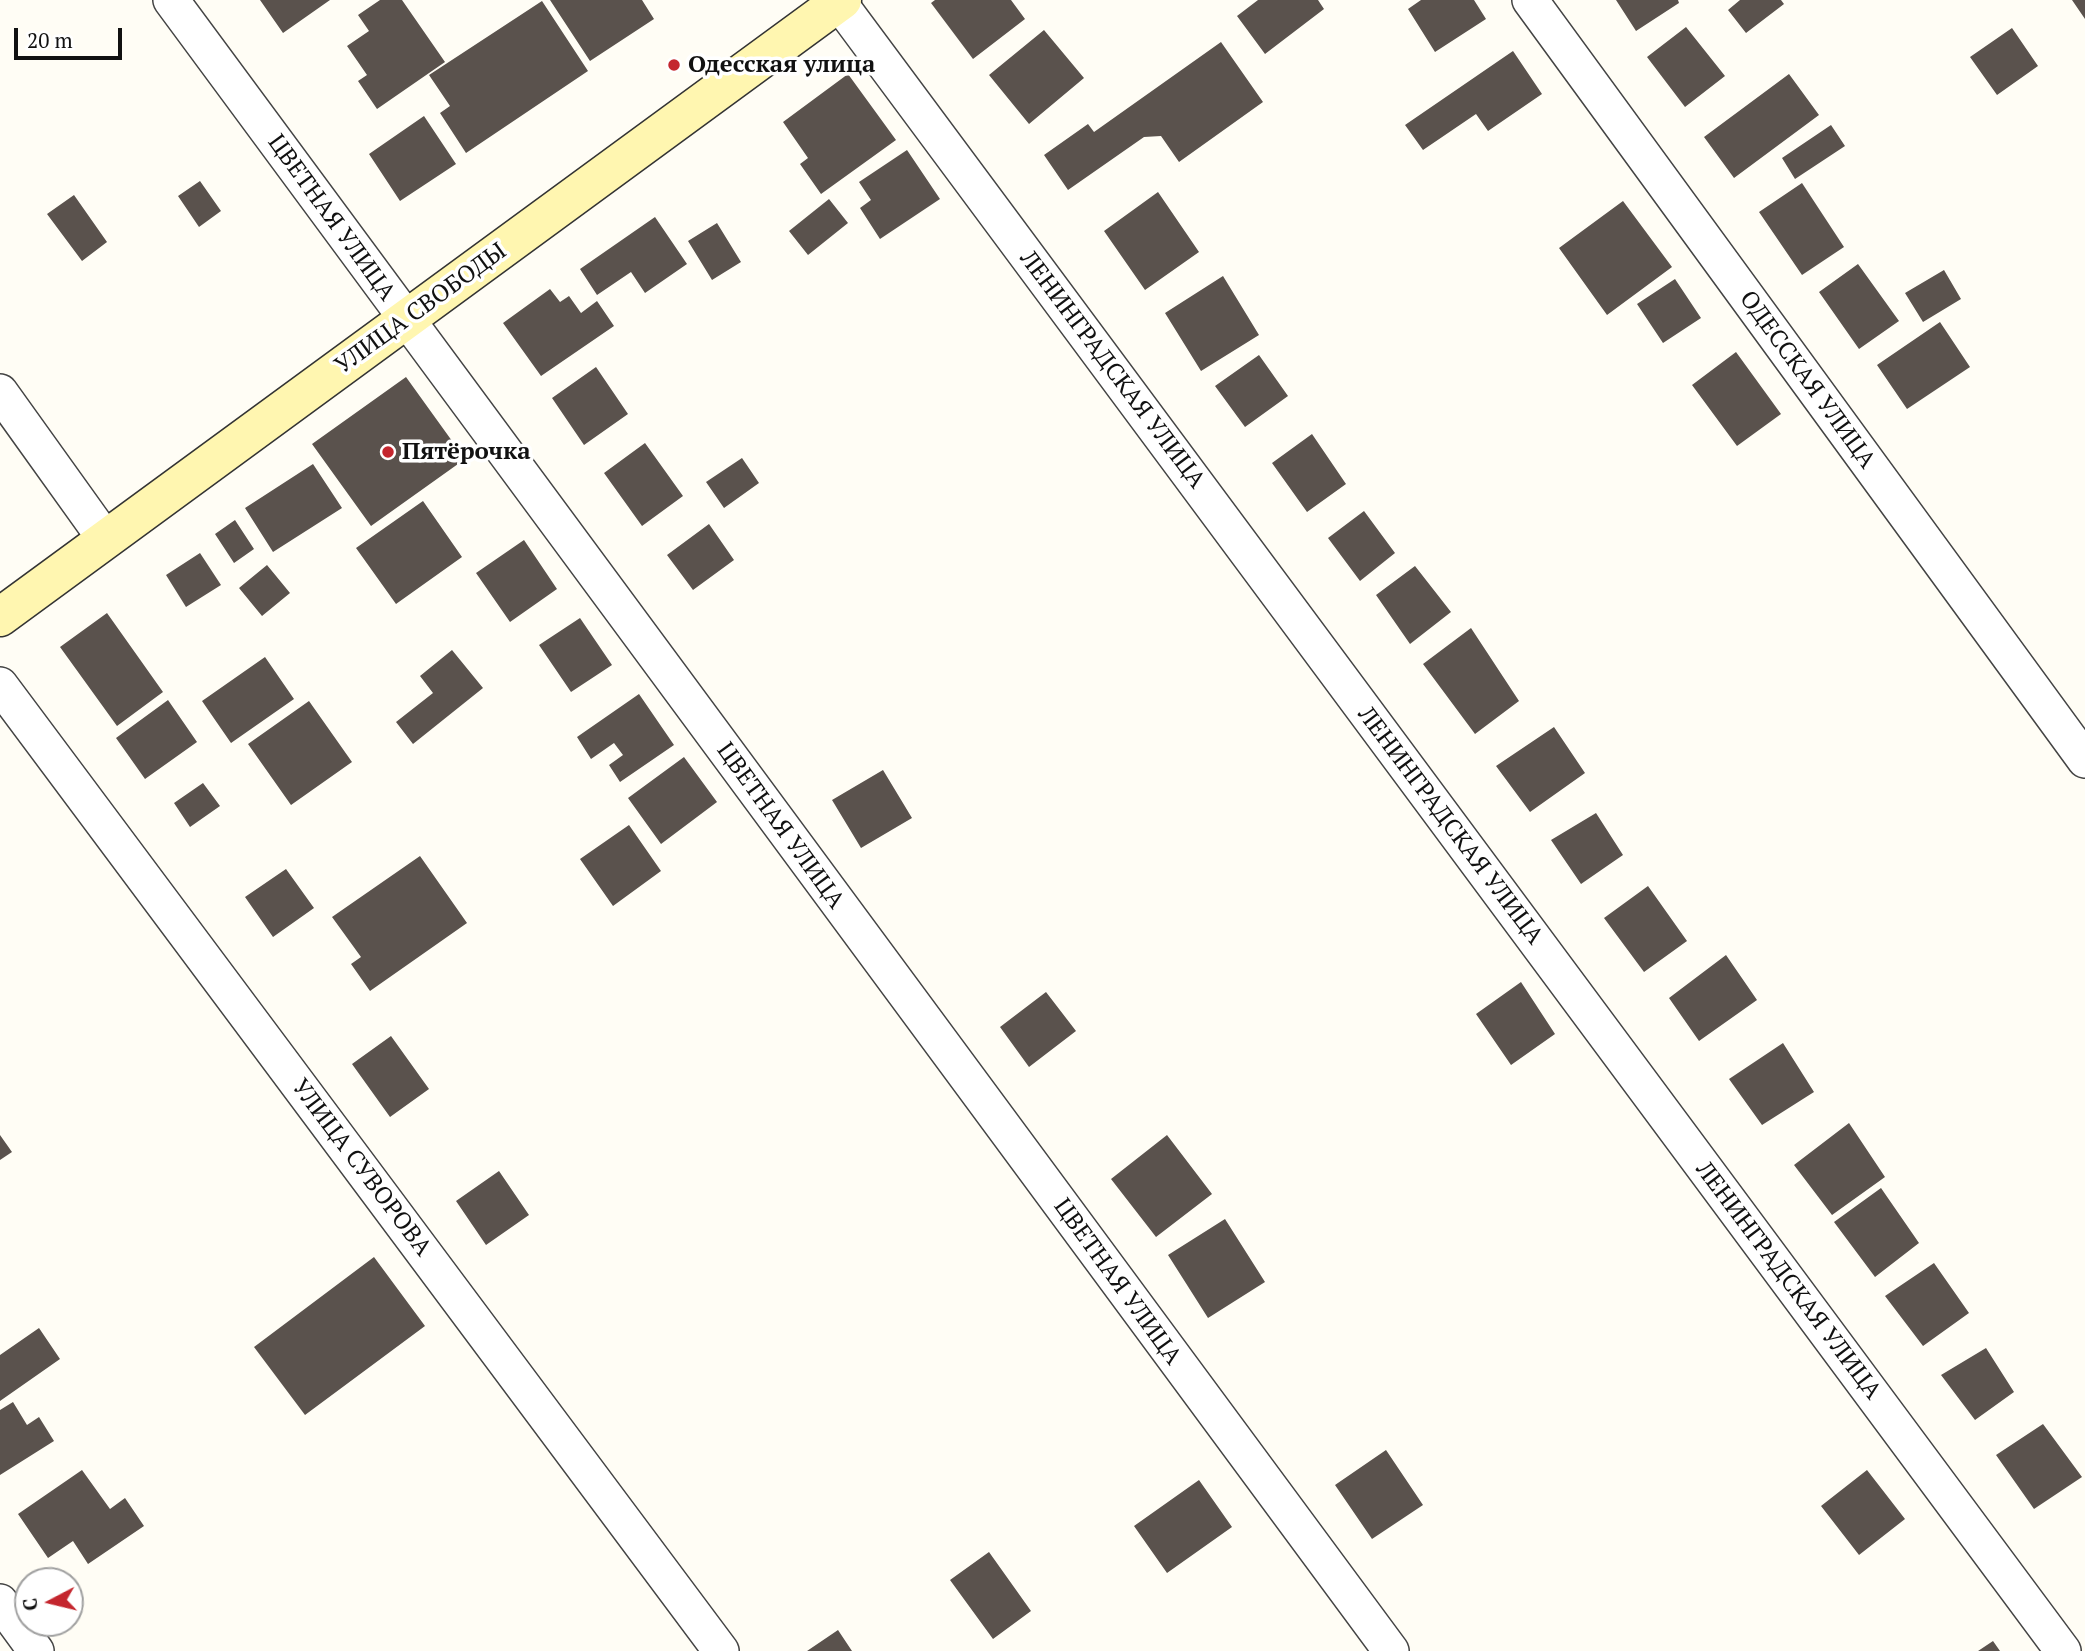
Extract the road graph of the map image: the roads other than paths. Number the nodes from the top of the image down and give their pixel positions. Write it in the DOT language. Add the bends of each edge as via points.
graph roads {
  1 [pos="171,0"];
  2 [pos="1530,0"];
  3 [pos="839,1"];
  4 [pos="406,320"];
  5 [pos="0,393"];
  6 [pos="106,540"];
  7 [pos="0,617"];
  8 [pos="0,685"];
  9 [pos="2085,760"];
  10 [pos="0,1602"];
  11 [pos="36,1651"];
  12 [pos="721,1651"];
  13 [pos="1391,1651"];
  14 [pos="2063,1651"];
  1 -- 4 [label="street, ЦВЕТНАЯ УЛИЦА"];
  2 -- 9 [label="street, ОДЕССКАЯ УЛИЦА"];
  3 -- 4 [label="main road, УЛИЦА СВОБОДЫ"];
  3 -- 14 [label="street, ЛЕНИНГРАДСКАЯ УЛИЦА"];
  4 -- 6 [label="main road, УЛИЦА СВОБОДЫ"];
  4 -- 13 [label="street, ЦВЕТНАЯ УЛИЦА"];
  5 -- 6 [label="street"];
  6 -- 7 [label="main road, УЛИЦА СВОБОДЫ"];
  8 -- 12 [label="street, УЛИЦА СУВОРОВА"];
  10 -- 11 [label="street"];
}
